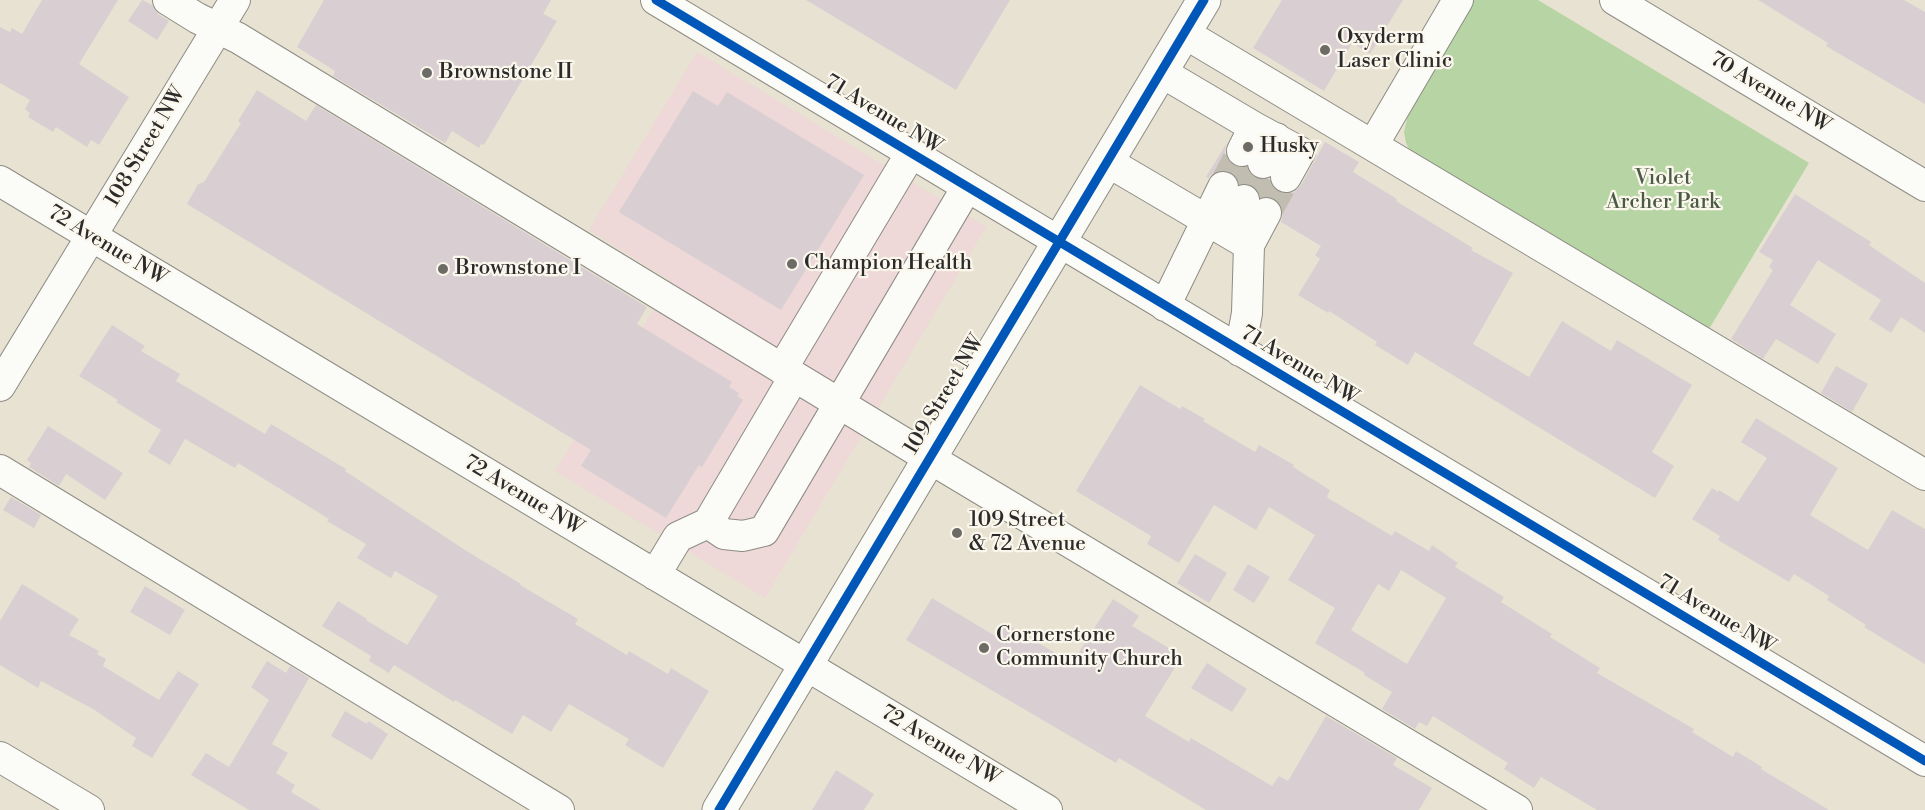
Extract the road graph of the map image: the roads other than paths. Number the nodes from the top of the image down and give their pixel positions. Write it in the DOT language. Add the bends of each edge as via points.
graph roads {
  1 [pos="168,0"];
  2 [pos="236,0"];
  3 [pos="656,0"];
  4 [pos="1204,0"];
  5 [pos="1458,0"];
  6 [pos="1615,0"];
  7 [pos="219,28"];
  8 [pos="1184,33"];
  9 [pos="1161,72"];
  10 [pos="1373,145"];
  11 [pos="1264,151"];
  12 [pos="910,153"];
  13 [pos="1108,162"];
  14 [pos="0,181"];
  15 [pos="1925,186"];
  16 [pos="967,187"];
  17 [pos="1228,232"];
  18 [pos="92,236"];
  19 [pos="1058,242"];
  20 [pos="1165,306"];
  21 [pos="1240,351"];
  22 [pos="788,373"];
  23 [pos="0,386"];
  24 [pos="840,404"];
  25 [pos="929,458"];
  26 [pos="0,470"];
  27 [pos="1925,476"];
  28 [pos="708,523"];
  29 [pos="655,575"];
  30 [pos="805,665"];
  31 [pos="0,756"];
  32 [pos="1925,761"];
  33 [pos="89,810"];
  34 [pos="559,810"];
  35 [pos="719,810"];
  36 [pos="1047,810"];
  37 [pos="1517,810"];
  1 -- 7 [label="street"];
  2 -- 7 [label="street, 108 Street NW"];
  3 -- 12 [label="street, 71 Avenue NW"];
  4 -- 8 [label="main road, 109 Street NW"];
  5 -- 10 [label="street"];
  6 -- 15 [label="street, 70 Avenue NW"];
  7 -- 18 [label="street, 108 Street NW"];
  7 -- 22 [label="street"];
  8 -- 9 [label="main road, 109 Street NW"];
  8 -- 10 [label="street"];
  9 -- 11 [label="street"];
  9 -- 13 [label="main road, 109 Street NW"];
  10 -- 27 [label="street"];
  12 -- 16 [label="street, 71 Avenue NW"];
  12 -- 22 [label="street"];
  13 -- 17 [label="street"];
  13 -- 19 [label="main road, 109 Street NW"];
  14 -- 18 [label="street, 72 Avenue NW"];
  16 -- 19 [label="street, 71 Avenue NW"];
  16 -- 24 [label="street"];
  17 -- 17 [label="street" via="1245,200"];
  17 -- 20 [label="street"];
  17 -- 21 [label="street" via="1247,313"];
  18 -- 23 [label="street, 108 Street NW"];
  18 -- 29 [label="street, 72 Avenue NW"];
  19 -- 20 [label="street, 71 Avenue NW"];
  19 -- 25 [label="main road, 109 Street NW"];
  20 -- 21 [label="street, 71 Avenue NW"];
  21 -- 32 [label="street, 71 Avenue NW"];
  22 -- 24 [label="street"];
  22 -- 28 [label="street"];
  24 -- 25 [label="street"];
  24 -- 28 [label="street" via="764,531 743,536 724,534"];
  25 -- 30 [label="main road, 109 Street NW"];
  25 -- 37 [label="street"];
  26 -- 34 [label="street"];
  28 -- 29 [label="street" via="678,537"];
  29 -- 30 [label="street, 72 Avenue NW"];
  30 -- 35 [label="main road, 109 Street NW"];
  30 -- 36 [label="street, 72 Avenue NW"];
  31 -- 33 [label="street"];
}
